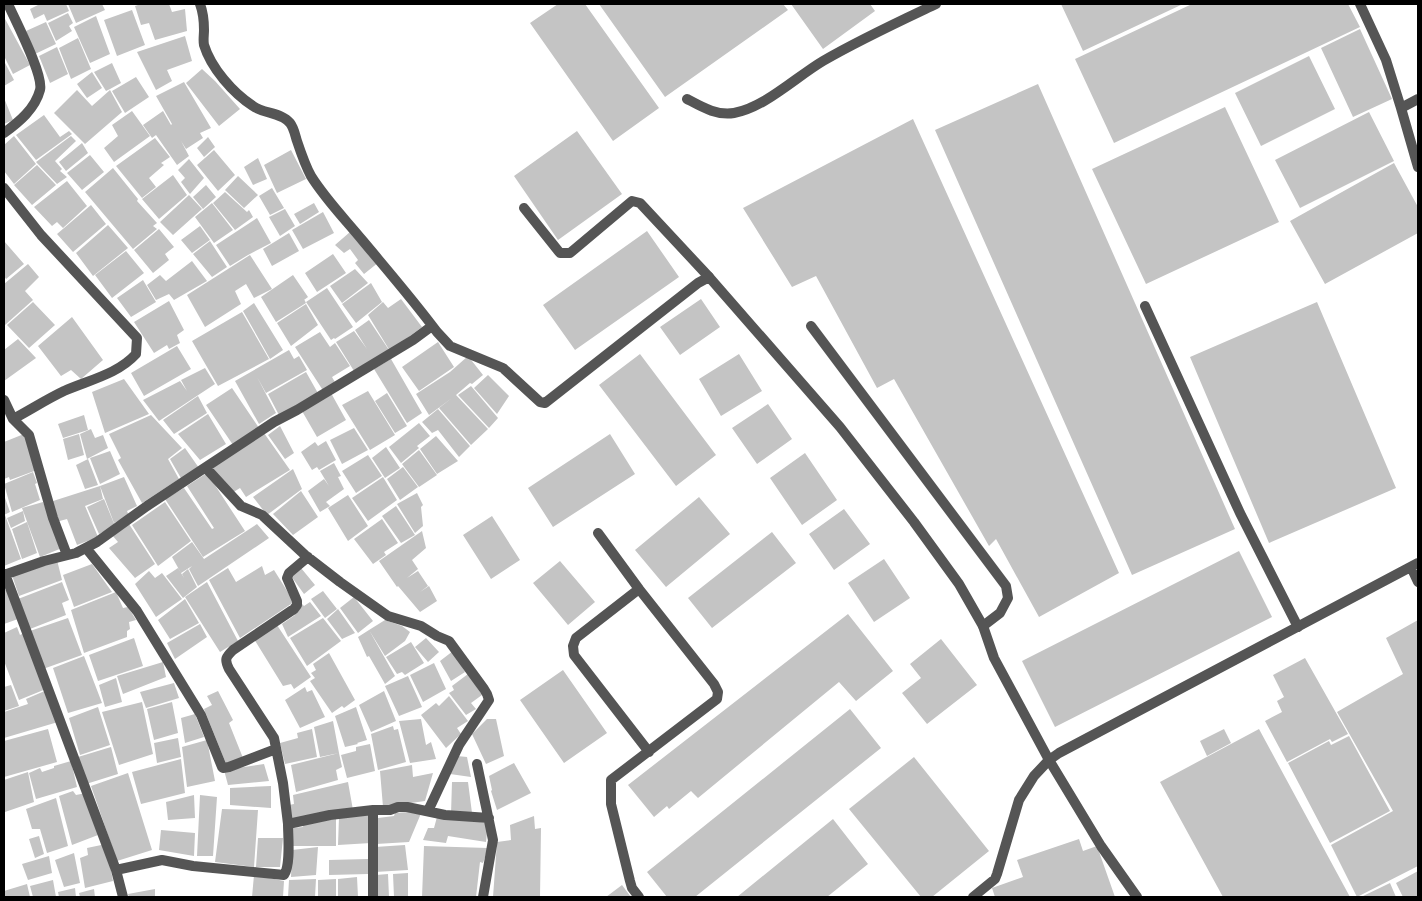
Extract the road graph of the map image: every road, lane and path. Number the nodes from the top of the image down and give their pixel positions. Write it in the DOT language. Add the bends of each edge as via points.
graph roads {
  1 [pos="8,4"];
  2 [pos="200,4"];
  3 [pos="936,4"];
  4 [pos="1360,4"];
  5 [pos="687,99"];
  6 [pos="1418,99"];
  7 [pos="1401,108"];
  8 [pos="4,133"];
  9 [pos="1418,167"];
  10 [pos="4,188"];
  11 [pos="524,208"];
  12 [pos="709,277"];
  13 [pos="1145,306"];
  14 [pos="432,326"];
  15 [pos="811,326"];
  16 [pos="4,400"];
  17 [pos="13,419"];
  18 [pos="206,468"];
  19 [pos="598,533"];
  20 [pos="86,548"];
  21 [pos="67,555"];
  22 [pos="308,557"];
  23 [pos="1414,565"];
  24 [pos="5,575"];
  25 [pos="1418,582"];
  26 [pos="639,589"];
  27 [pos="983,626"];
  28 [pos="1298,627"];
  29 [pos="276,749"];
  30 [pos="649,752"];
  31 [pos="1049,760"];
  32 [pos="477,764"];
  33 [pos="373,810"];
  34 [pos="428,811"];
  35 [pos="489,818"];
  36 [pos="288,824"];
  37 [pos="116,870"];
  38 [pos="123,897"];
  39 [pos="373,897"];
  40 [pos="483,897"];
  41 [pos="639,897"];
  42 [pos="973,897"];
  43 [pos="1137,897"];
  1 -- 8 [label="street" via="39,75 41,88 24,118"];
  2 -- 14 [label="street" via="204,43 211,62 244,100 257,109 289,121 310,175"];
  3 -- 5 [label="street" via="846,48 750,109 732,114 714,113"];
  4 -- 7 [label="street" via="1386,60"];
  6 -- 7 [label="street"];
  7 -- 9 [label="street"];
  10 -- 17 [label="street" via="41,235 136,338 136,354 128,362"];
  11 -- 12 [label="street" via="560,254 570,253 632,201 640,203"];
  12 -- 14 [label="street" via="545,403 503,368 450,346"];
  12 -- 27 [label="street" via="846,435 959,584"];
  13 -- 28 [label="street" via="1240,513"];
  14 -- 18 [label="street" via="414,340 274,422"];
  15 -- 27 [label="street" via="1006,586 1008,598 1000,613"];
  16 -- 17 [label="street"];
  17 -- 21 [label="street" via="28,435"];
  18 -- 20 [label="street"];
  18 -- 22 [label="street" via="241,506 262,515"];
  19 -- 26 [label="street"];
  20 -- 21 [label="street"];
  20 -- 29 [label="street" via="137,611 201,715 222,767"];
  21 -- 24 [label="street"];
  22 -- 29 [label="street" via="287,578 297,601 294,609 226,658 229,669 274,738"];
  22 -- 34 [label="street" via="388,616 422,626 449,641 488,694 489,700 459,745"];
  23 -- 25 [label="street"];
  23 -- 28 [label="street"];
  24 -- 37 [label="street"];
  26 -- 30 [label="street" via="576,638 573,646 574,655"];
  26 -- 30 [label="street" via="718,692 718,699"];
  27 -- 31 [label="street" via="994,658"];
  28 -- 31 [label="street"];
  29 -- 36 [label="street"];
  30 -- 41 [label="street" via="612,780 611,804 632,888"];
  31 -- 42 [label="street" via="1019,800 997,874"];
  31 -- 43 [label="street" via="1101,846"];
  32 -- 35 [label="street"];
  33 -- 34 [label="street" via="407,807"];
  33 -- 36 [label="street"];
  33 -- 39 [label="street"];
  34 -- 35 [label="street"];
  35 -- 40 [label="street" via="493,840"];
  36 -- 37 [label="street" via="287,871 284,874 162,860"];
  37 -- 38 [label="street"];
}
